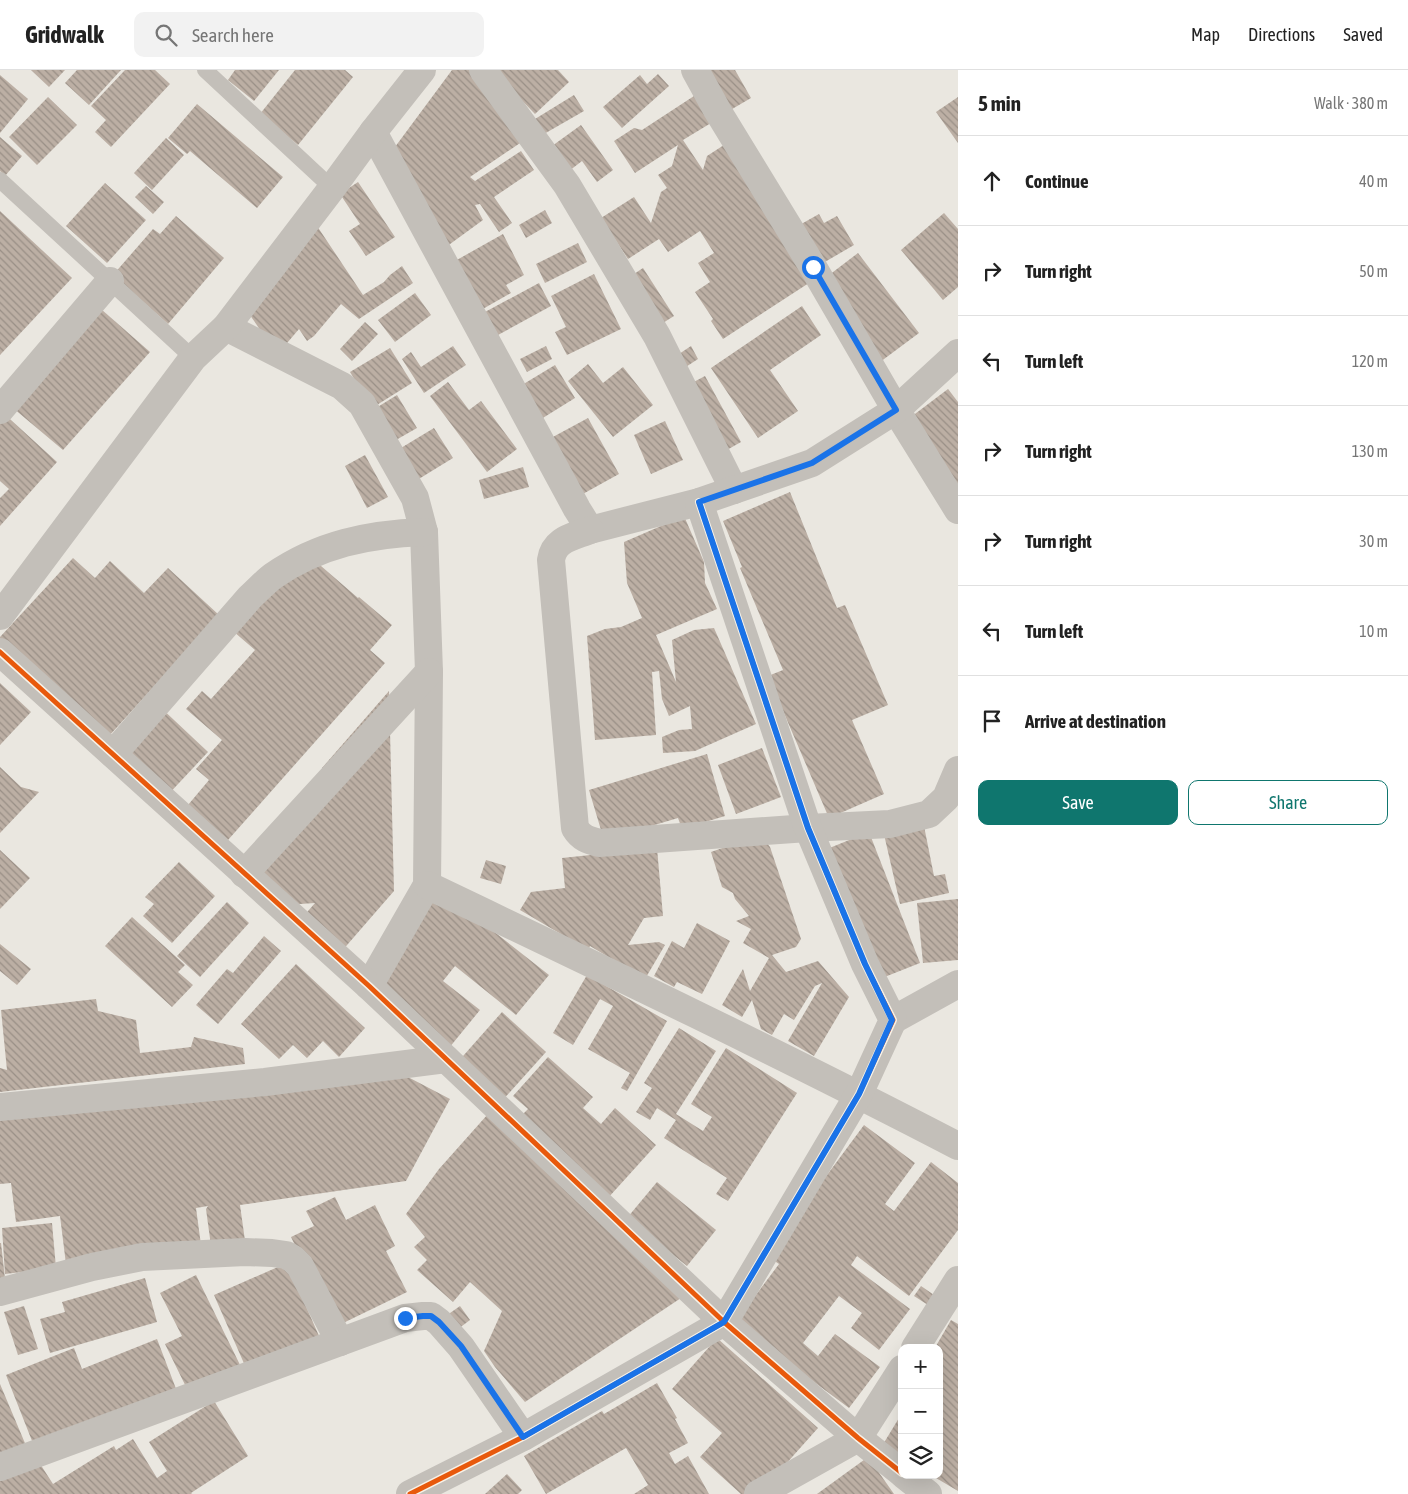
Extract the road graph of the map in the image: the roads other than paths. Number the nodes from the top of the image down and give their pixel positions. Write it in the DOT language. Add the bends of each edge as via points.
graph roads {
  1 [pos="205,70"];
  2 [pos="422,70"];
  3 [pos="483,70"];
  4 [pos="695,70"];
  5 [pos="373,132"];
  6 [pos="0,180"];
  7 [pos="332,188"];
  8 [pos="110,281"];
  9 [pos="226,327"];
  10 [pos="958,353"];
  11 [pos="193,358"];
  12 [pos="0,410"];
  13 [pos="896,410"];
  14 [pos="734,490"];
  15 [pos="699,502"];
  16 [pos="958,510"];
  17 [pos="590,530"];
  18 [pos="424,532"];
  19 [pos="0,616"];
  20 [pos="0,652"];
  21 [pos="429,672"];
  22 [pos="113,754"];
  23 [pos="958,770"];
  24 [pos="808,828"];
  25 [pos="244,874"];
  26 [pos="427,885"];
  27 [pos="958,984"];
  28 [pos="369,986"];
  29 [pos="892,1020"];
  30 [pos="446,1059"];
  31 [pos="859,1094"];
  32 [pos="0,1107"];
  33 [pos="958,1146"];
  34 [pos="958,1280"];
  35 [pos="0,1292"];
  36 [pos="724,1322"];
  37 [pos="340,1342"];
  38 [pos="918,1344"];
  39 [pos="898,1375"];
  40 [pos="523,1437"];
  41 [pos="858,1438"];
  42 [pos="0,1467"];
  43 [pos="898,1470"];
  44 [pos="909,1479"];
  45 [pos="410,1494"];
  46 [pos="758,1494"];
  47 [pos="928,1494"];
  1 -- 7 [label="lane"];
  2 -- 5 [label="street"];
  3 -- 14 [label="street" via="566,185 637,302"];
  4 -- 13 [label="street"];
  5 -- 7 [label="street"];
  5 -- 17 [label="street"];
  6 -- 8 [label="lane"];
  7 -- 9 [label="street"];
  8 -- 11 [label="lane"];
  8 -- 12 [label="street"];
  9 -- 11 [label="street"];
  9 -- 18 [label="street" via="342,386 362,404 415,498"];
  10 -- 13 [label="street"];
  11 -- 19 [label="street"];
  13 -- 14 [label="street" via="812,463"];
  13 -- 16 [label="street"];
  14 -- 15 [label="street"];
  15 -- 17 [label="street"];
  15 -- 24 [label="street"];
  17 -- 24 [label="street" via="561,541 552,552 551,560 575,828 580,835 599,843"];
  18 -- 21 [label="street"];
  18 -- 22 [label="street" via="393,533 340,543 273,576 250,597"];
  20 -- 22 [label="street"];
  21 -- 25 [label="street"];
  21 -- 26 [label="street"];
  22 -- 25 [label="street"];
  23 -- 24 [label="street" via="946,798 929,814 890,824"];
  24 -- 29 [label="street"];
  25 -- 28 [label="street"];
  26 -- 28 [label="street"];
  26 -- 31 [label="street"];
  27 -- 29 [label="street"];
  28 -- 30 [label="street"];
  29 -- 31 [label="street"];
  30 -- 32 [label="street" via="265,1082"];
  30 -- 36 [label="street"];
  31 -- 33 [label="street"];
  31 -- 36 [label="street"];
  34 -- 38 [label="street"];
  35 -- 37 [label="street" via="142,1257 244,1252 286,1255 300,1266"];
  36 -- 40 [label="street"];
  36 -- 41 [label="street"];
  37 -- 40 [label="street" via="405,1318 431,1316 461,1346"];
  37 -- 42 [label="street"];
  39 -- 41 [label="street"];
  40 -- 45 [label="street"];
  41 -- 43 [label="street"];
  41 -- 46 [label="street"];
  44 -- 47 [label="street"];
}
